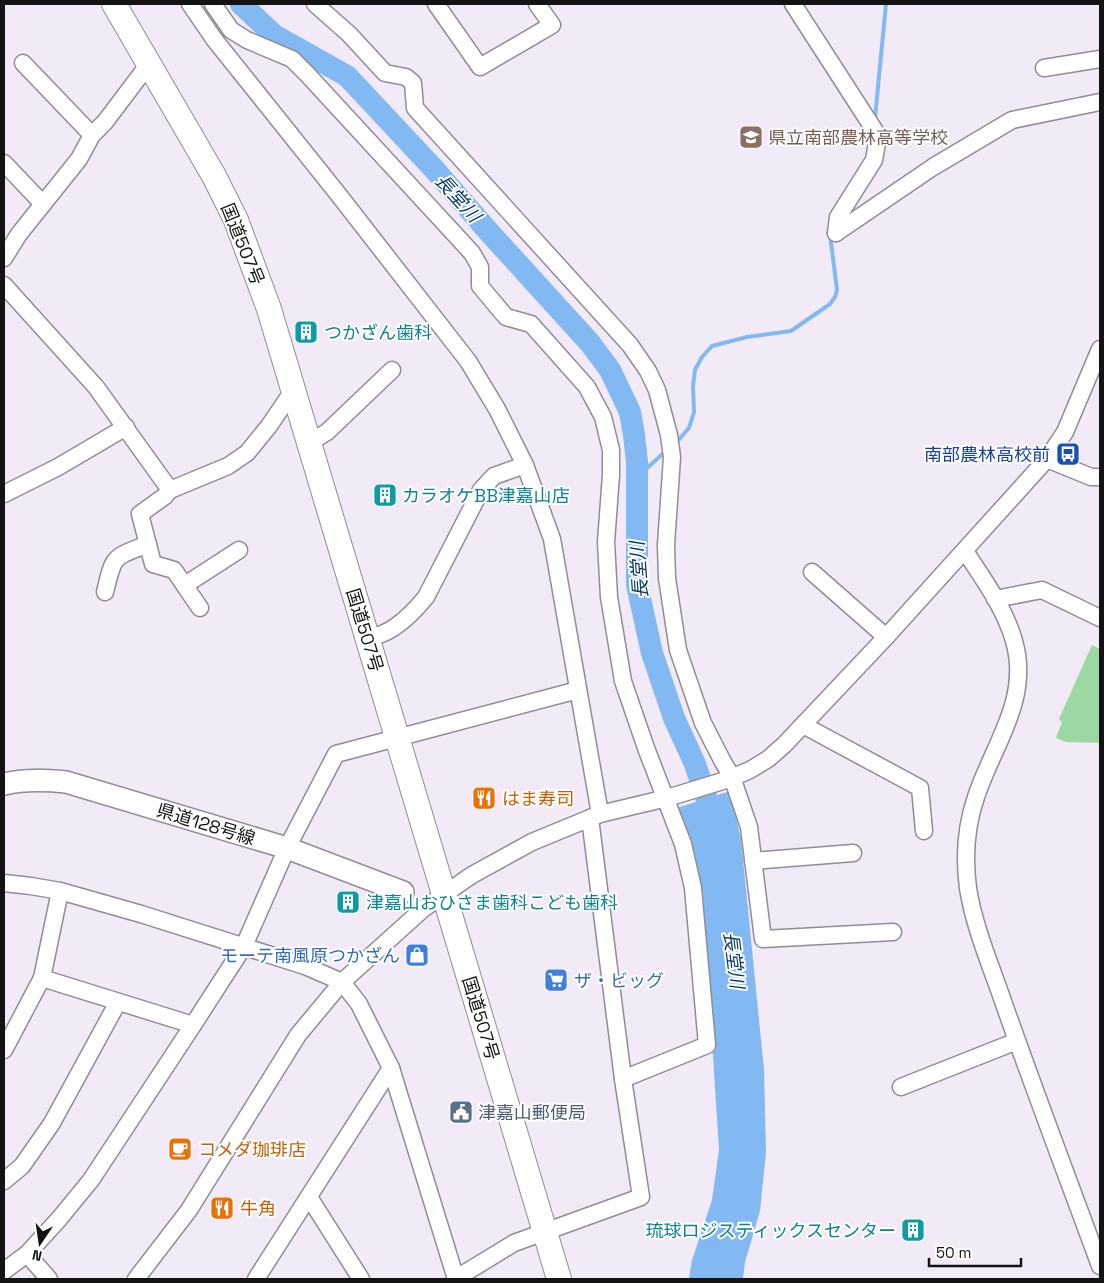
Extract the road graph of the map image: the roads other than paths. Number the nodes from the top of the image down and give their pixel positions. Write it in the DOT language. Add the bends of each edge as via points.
graph roads {
  1 [pos="114,4"];
  2 [pos="190,4"];
  3 [pos="213,4"];
  4 [pos="315,4"];
  5 [pos="436,4"];
  6 [pos="537,4"];
  7 [pos="793,4"];
  8 [pos="1100,59"];
  9 [pos="22,63"];
  10 [pos="148,65"];
  11 [pos="1044,68"];
  12 [pos="1100,102"];
  13 [pos="92,135"];
  14 [pos="4,162"];
  15 [pos="43,204"];
  16 [pos="4,258"];
  17 [pos="4,285"];
  18 [pos="1100,349"];
  19 [pos="392,370"];
  20 [pos="295,396"];
  21 [pos="126,427"];
  22 [pos="310,443"];
  23 [pos="1047,459"];
  24 [pos="525,465"];
  25 [pos="1100,477"];
  26 [pos="170,490"];
  27 [pos="4,494"];
  28 [pos="148,544"];
  29 [pos="239,550"];
  30 [pos="965,551"];
  31 [pos="812,572"];
  32 [pos="185,585"];
  33 [pos="105,592"];
  34 [pos="995,599"];
  35 [pos="200,608"];
  36 [pos="1100,618"];
  37 [pos="367,637"];
  38 [pos="886,637"];
  39 [pos="578,690"];
  40 [pos="803,725"];
  41 [pos="634,730"];
  42 [pos="397,739"];
  43 [pos="729,778"];
  44 [pos="651,783"];
  45 [pos="4,784"];
  46 [pos="669,798"];
  47 [pos="595,816"];
  48 [pos="924,831"];
  49 [pos="287,848"];
  50 [pos="853,853"];
  51 [pos="753,862"];
  52 [pos="4,883"];
  53 [pos="60,892"];
  54 [pos="403,892"];
  55 [pos="444,894"];
  56 [pos="893,932"];
  57 [pos="244,946"];
  58 [pos="42,978"];
  59 [pos="342,982"];
  60 [pos="118,1002"];
  61 [pos="193,1026"];
  62 [pos="1017,1041"];
  63 [pos="4,1050"];
  64 [pos="391,1068"];
  65 [pos="623,1079"];
  66 [pos="901,1087"];
  67 [pos="4,1181"];
  68 [pos="309,1197"];
  69 [pos="545,1232"];
  70 [pos="27,1254"];
  71 [pos="1100,1266"];
  72 [pos="4,1271"];
  73 [pos="49,1279"];
  74 [pos="136,1279"];
  75 [pos="256,1279"];
  76 [pos="361,1279"];
  77 [pos="455,1279"];
  78 [pos="559,1279"];
  1 -- 10 [label="highway, 国道507号"];
  2 -- 24 [label="street" via="214,39 468,361"];
  3 -- 41 [label="street" via="231,30 246,40 292,59 307,74 472,253 480,267 480,286 506,317 532,324 587,387 603,417 611,450 606,542 609,597"];
  4 -- 43 [label="street" via="349,34 385,73 406,77 413,83 415,108 630,345 648,371 671,447 666,553 678,650 703,723"];
  5 -- 6 [label="street" via="480,67 552,24"];
  7 -- 12 [label="street" via="875,131 878,143 874,160 838,217 836,232 933,167 1012,120"];
  8 -- 11 [label="street"];
  9 -- 13 [label="street"];
  10 -- 13 [label="street"];
  10 -- 20 [label="highway, 国道507号" via="214,176 236,220 269,309"];
  13 -- 15 [label="street" via="79,159"];
  14 -- 15 [label="street"];
  15 -- 16 [label="street"];
  17 -- 21 [label="street" via="96,386"];
  18 -- 23 [label="street" via="1065,432"];
  19 -- 22 [label="street" via="327,432"];
  20 -- 22 [label="highway, 国道507号"];
  20 -- 26 [label="street" via="288,398 247,453 228,466"];
  21 -- 26 [label="street"];
  21 -- 27 [label="street"];
  22 -- 37 [label="highway, 国道507号"];
  23 -- 25 [label="street" via="1091,477"];
  23 -- 30 [label="street"];
  24 -- 37 [label="street" via="494,476 481,490 426,597 415,611 376,637"];
  24 -- 39 [label="street" via="552,539"];
  26 -- 28 [label="street" via="140,514"];
  28 -- 32 [label="street" via="153,564 174,570"];
  28 -- 33 [label="street" via="117,557"];
  29 -- 32 [label="street"];
  30 -- 34 [label="street"];
  30 -- 38 [label="street"];
  31 -- 38 [label="street"];
  32 -- 35 [label="street"];
  34 -- 36 [label="street" via="1042,590"];
  34 -- 62 [label="street" via="1014,642 1019,673 1015,703 976,797 965,864 976,921"];
  37 -- 42 [label="highway, 国道507号"];
  38 -- 40 [label="street"];
  39 -- 42 [label="street"];
  39 -- 47 [label="street"];
  40 -- 43 [label="street" via="768,759"];
  40 -- 48 [label="street" via="920,788"];
  41 -- 44 [label="street"];
  41 -- 46 [label="street"];
  42 -- 49 [label="street" via="336,754"];
  42 -- 55 [label="highway, 国道507号"];
  43 -- 46 [label="street"];
  43 -- 51 [label="street" via="749,827"];
  45 -- 49 [label="main road, 県道128号線" via="38,780 66,782"];
  46 -- 47 [label="street"];
  46 -- 65 [label="street" via="693,888 706,1045"];
  47 -- 55 [label="street" via="505,856"];
  47 -- 65 [label="street"];
  49 -- 54 [label="main road, 県道128号線"];
  49 -- 57 [label="street"];
  50 -- 51 [label="street"];
  51 -- 56 [label="street" via="764,940"];
  52 -- 53 [label="street"];
  53 -- 57 [label="street"];
  53 -- 58 [label="street"];
  55 -- 59 [label="street"];
  55 -- 69 [label="highway, 国道507号"];
  57 -- 59 [label="street"];
  57 -- 61 [label="street"];
  58 -- 60 [label="street"];
  58 -- 63 [label="street"];
  59 -- 64 [label="street" via="359,1004"];
  59 -- 74 [label="street" via="298,1034 188,1210"];
  60 -- 61 [label="street"];
  60 -- 67 [label="street" via="52,1123 22,1166"];
  61 -- 70 [label="street" via="91,1180"];
  62 -- 66 [label="street"];
  62 -- 71 [label="street"];
  64 -- 68 [label="street"];
  64 -- 77 [label="street"];
  65 -- 69 [label="street" via="641,1197"];
  68 -- 75 [label="street"];
  68 -- 76 [label="street"];
  69 -- 77 [label="street" via="514,1243"];
  69 -- 78 [label="highway, 国道507号"];
  70 -- 72 [label="street"];
  70 -- 73 [label="street"];
}
